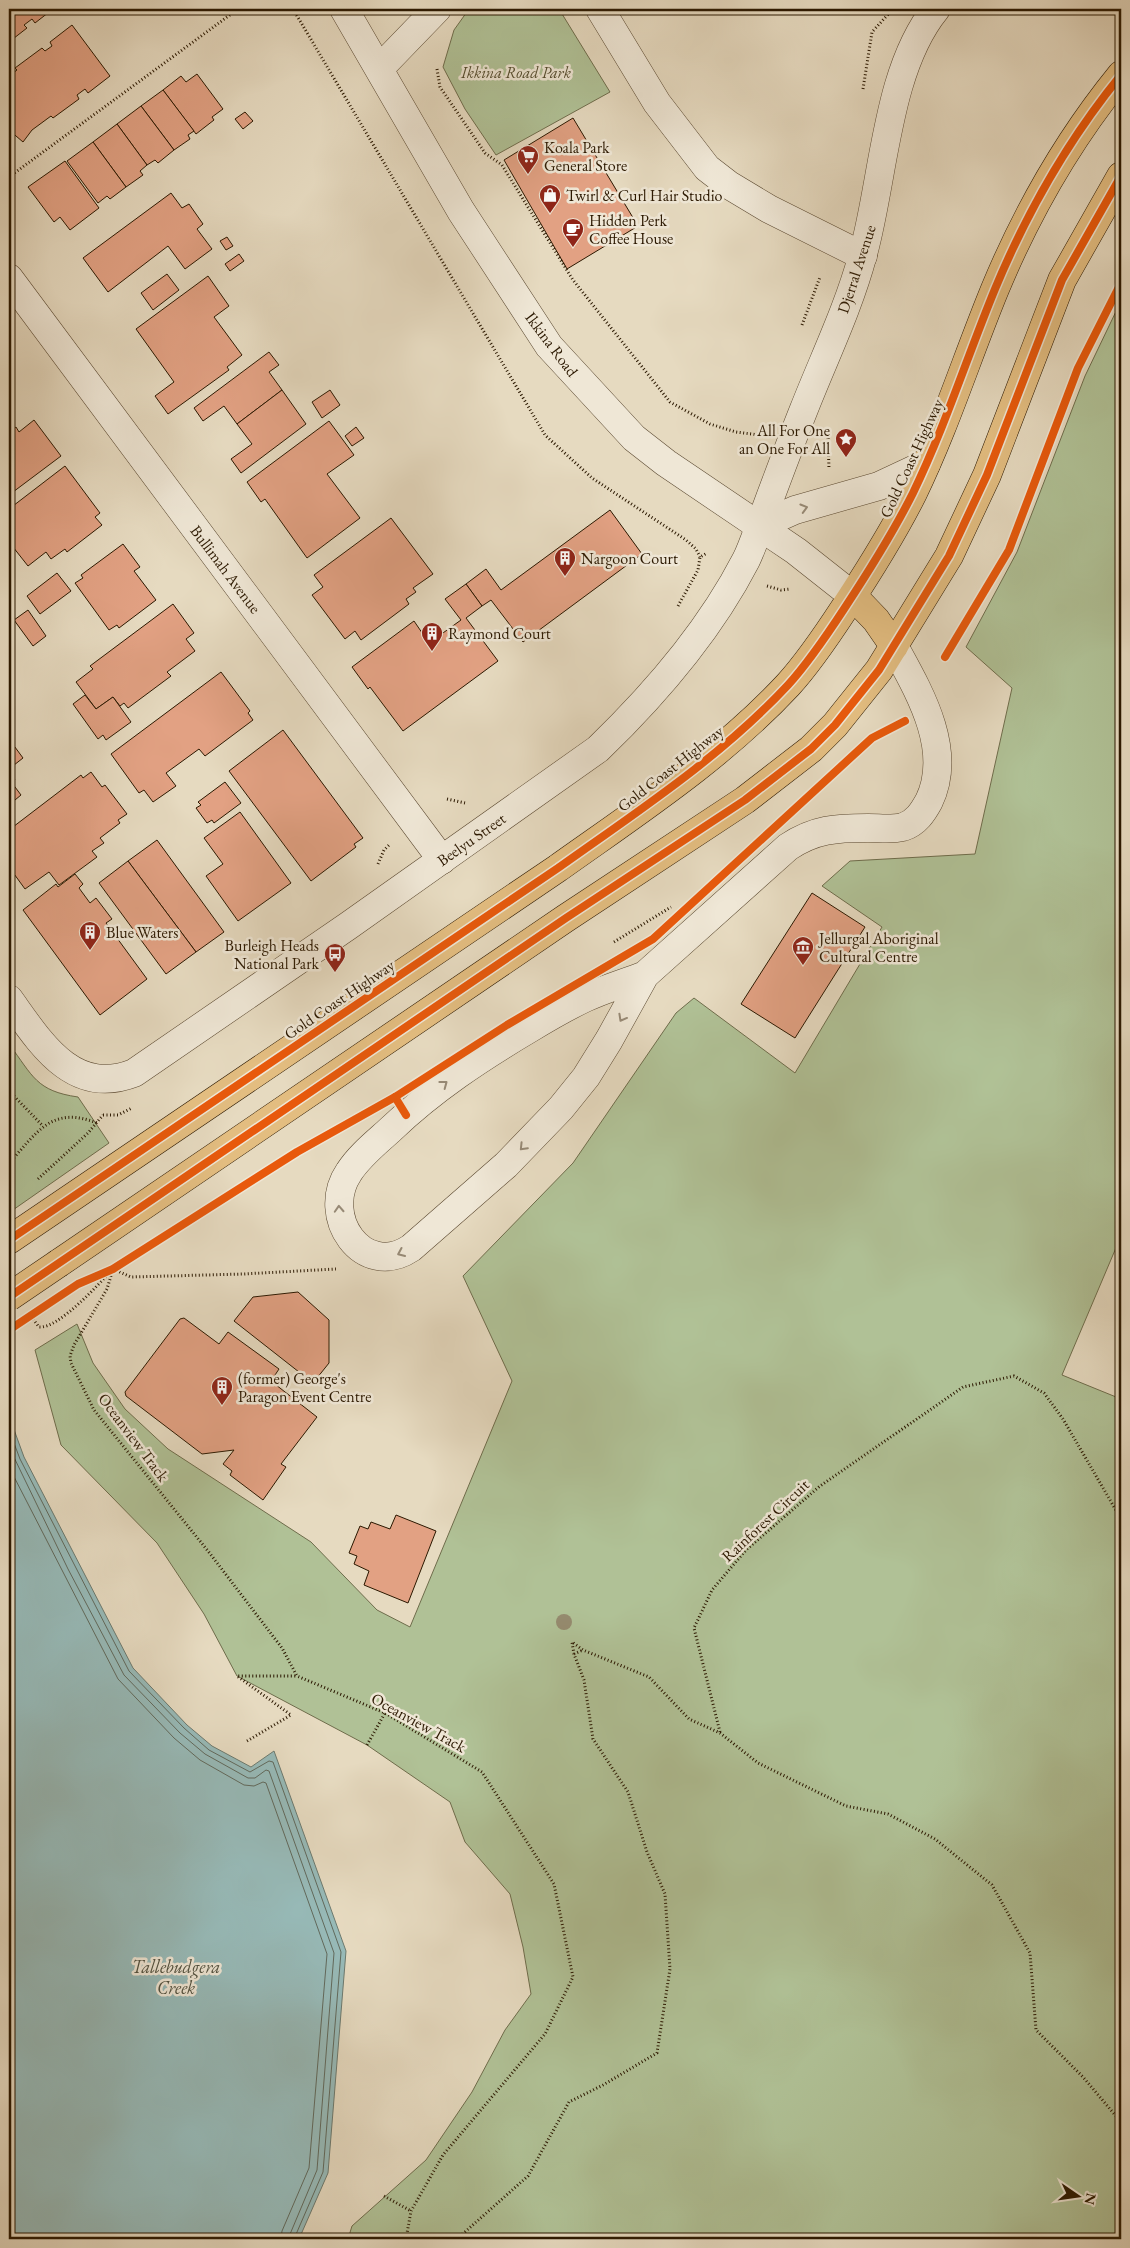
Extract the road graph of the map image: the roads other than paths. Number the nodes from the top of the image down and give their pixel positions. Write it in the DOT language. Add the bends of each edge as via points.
graph roads {
  1 [pos="344,9"];
  2 [pos="437,9"];
  3 [pos="600,9"];
  4 [pos="936,9"];
  5 [pos="380,68"];
  6 [pos="1121,75"];
  7 [pos="1121,176"];
  8 [pos="863,256"];
  9 [pos="9,278"];
  10 [pos="926,464"];
  11 [pos="759,526"];
  12 [pos="853,596"];
  13 [pos="894,646"];
  14 [pos="442,860"];
  15 [pos="645,976"];
  16 [pos="9,999"];
  17 [pos="17,1234"];
  18 [pos="9,1297"];
  1 -- 5 [label="street, Ikkina Road"];
  2 -- 5 [label="street"];
  3 -- 8 [label="street" via="657,103 707,168 769,209"];
  4 -- 8 [label="street, Djerral Avenue" via="920,33 899,88"];
  5 -- 11 [label="street, Ikkina Road" via="461,211 549,346 634,438"];
  6 -- 10 [label="highway, Gold Coast Highway" via="1070,146 1038,198 995,290"];
  7 -- 13 [label="highway" via="1062,280 987,475 963,528"];
  8 -- 11 [label="street, Djerral Avenue"];
  9 -- 14 [label="street, Bullimah Avenue"];
  11 -- 10 [label="street, one-way" via="795,510 879,486"];
  10 -- 12 [label="highway, Gold Coast Highway" via="904,510"];
  11 -- 12 [label="street, Ikkina Road"];
  11 -- 14 [label="street, Beelyu Street" via="747,559 704,630 619,729 598,749"];
  12 -- 13 [label="highway" via="876,620"];
  12 -- 17 [label="highway, Gold Coast Highway" via="788,685 696,770 558,868"];
  13 -- 15 [label="street" via="921,696 932,729 937,768 935,784 925,809 905,826 840,828 803,837 752,877"];
  13 -- 18 [label="highway, bridge" via="835,725 774,778"];
  14 -- 16 [label="street, Beelyu Street" via="144,1068 113,1079 89,1077 63,1065"];
  15 -- 15 [label="street, one-way" via="610,1040 561,1108 506,1165 404,1253 378,1256 363,1249 346,1233 338,1209 343,1183 357,1161 406,1114 471,1064 585,997"];
}
